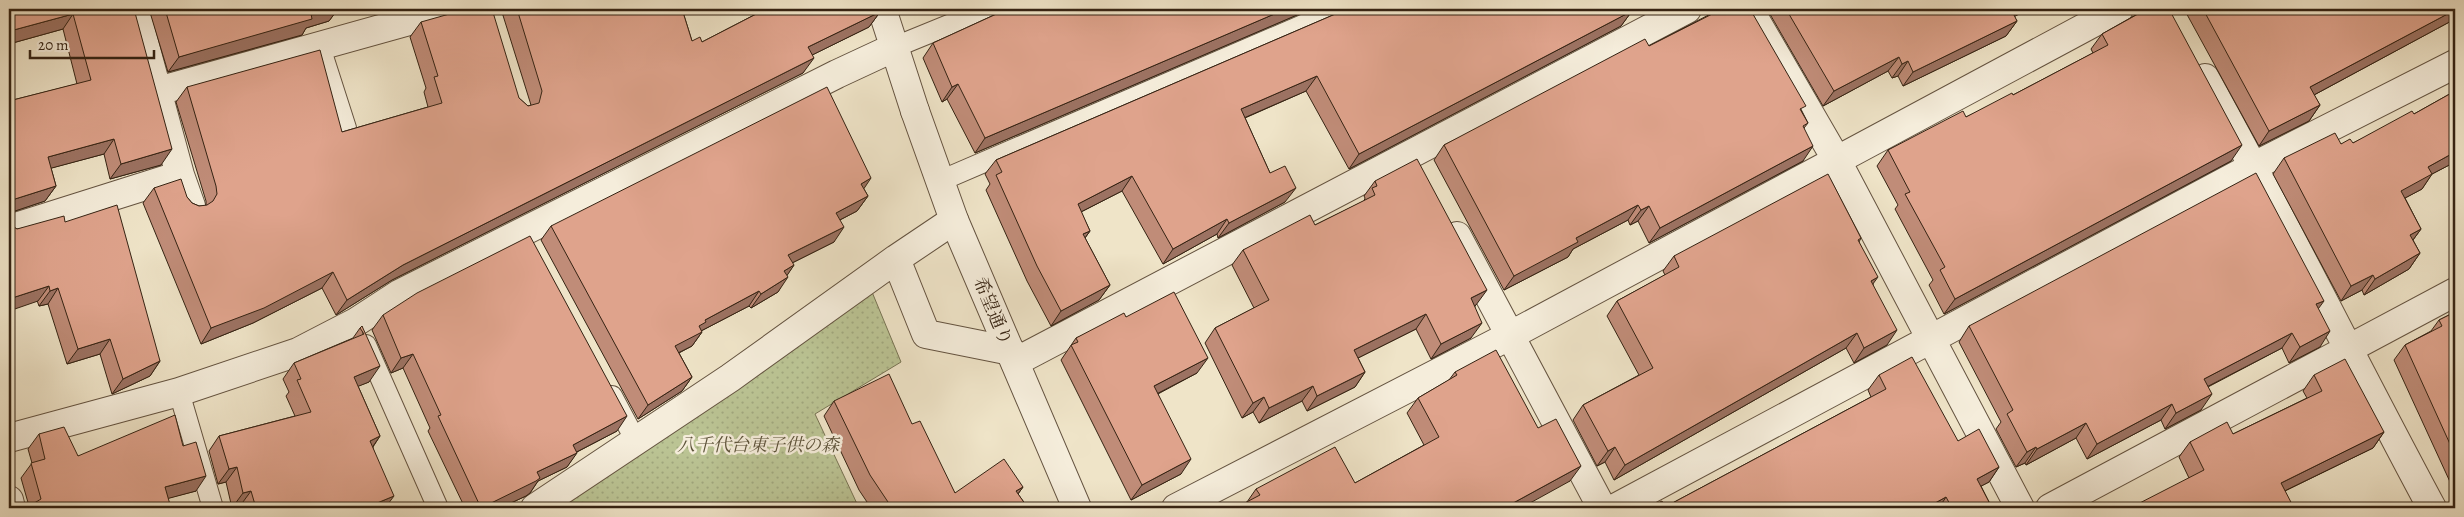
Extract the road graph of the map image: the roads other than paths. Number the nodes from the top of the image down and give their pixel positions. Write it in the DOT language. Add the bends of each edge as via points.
graph roads {
  1 [pos="135,9"];
  2 [pos="452,9"];
  3 [pos="882,9"];
  4 [pos="988,9"];
  5 [pos="1340,9"];
  6 [pos="1687,9"];
  7 [pos="1749,9"];
  8 [pos="2119,9"];
  9 [pos="320,47"];
  10 [pos="895,47"];
  11 [pos="2191,52"];
  12 [pos="2455,64"];
  13 [pos="158,90"];
  14 [pos="346,128"];
  15 [pos="1836,159"];
  16 [pos="2254,166"];
  17 [pos="180,175"];
  18 [pos="940,181"];
  19 [pos="191,206"];
  20 [pos="1446,214"];
  21 [pos="954,220"];
  22 [pos="9,228"];
  23 [pos="896,259"];
  24 [pos="2455,292"];
  25 [pos="356,322"];
  26 [pos="1511,335"];
  27 [pos="1931,339"];
  28 [pos="2347,349"];
  29 [pos="1013,356"];
  30 [pos="604,380"];
  31 [pos="179,392"];
  32 [pos="9,438"];
  33 [pos="636,441"];
  34 [pos="9,500"];
  35 [pos="11,508"];
  36 [pos="213,508"];
  37 [pos="438,508"];
  38 [pos="535,508"];
  39 [pos="1077,508"];
  40 [pos="1176,508"];
  41 [pos="1602,508"];
  42 [pos="1616,508"];
  43 [pos="2020,508"];
  44 [pos="2050,508"];
  45 [pos="2432,508"];
  1 -- 13 [label="street"];
  2 -- 9 [label="street"];
  3 -- 10 [label="street, 希望通り"];
  4 -- 10 [label="lane"];
  5 -- 18 [label="lane"];
  6 -- 29 [label="street" via="1418,162"];
  7 -- 15 [label="street"];
  8 -- 15 [label="street"];
  9 -- 13 [label="street"];
  9 -- 14 [label="lane"];
  10 -- 18 [label="street, 希望通り"];
  10 -- 25 [label="street" via="837,74 529,241 399,294"];
  11 -- 16 [label="street"];
  12 -- 16 [label="street"];
  13 -- 17 [label="street"];
  15 -- 26 [label="street"];
  15 -- 27 [label="street"];
  16 -- 27 [label="street"];
  16 -- 28 [label="street"];
  17 -- 19 [label="street"];
  17 -- 22 [label="street"];
  18 -- 21 [label="street, 希望通り"];
  20 -- 26 [label="street"];
  21 -- 23 [label="street"];
  21 -- 29 [label="street, 希望通り"];
  23 -- 29 [label="street" via="926,334"];
  23 -- 33 [label="street"];
  24 -- 28 [label="street"];
  25 -- 31 [label="street" via="298,352"];
  25 -- 37 [label="lane"];
  26 -- 40 [label="street"];
  26 -- 41 [label="street"];
  27 -- 42 [label="street"];
  27 -- 43 [label="street"];
  28 -- 44 [label="street"];
  28 -- 45 [label="street"];
  29 -- 39 [label="street, 希望通り"];
  30 -- 33 [label="lane"];
  31 -- 32 [label="street"];
  31 -- 36 [label="lane"];
  33 -- 38 [label="street"];
  34 -- 35 [label="street"];
}
